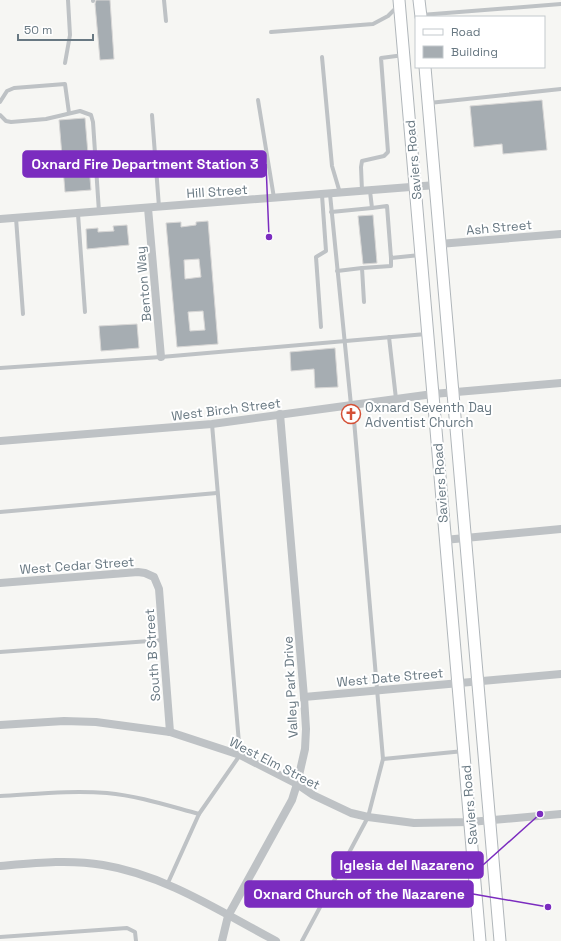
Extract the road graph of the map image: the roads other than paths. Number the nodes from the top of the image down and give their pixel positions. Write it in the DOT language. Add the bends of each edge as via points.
graph roads {
  1 [pos="68,0"];
  2 [pos="164,0"];
  3 [pos="419,0"];
  4 [pos="399,2"];
  5 [pos="561,4"];
  6 [pos="420,16"];
  7 [pos="166,21"];
  8 [pos="270,32"];
  9 [pos="404,55"];
  10 [pos="322,57"];
  11 [pos="65,63"];
  12 [pos="425,68"];
  13 [pos="561,89"];
  14 [pos="258,100"];
  15 [pos="0,102"];
  16 [pos="428,103"];
  17 [pos="69,113"];
  18 [pos="0,115"];
  19 [pos="152,116"];
  20 [pos="436,185"];
  21 [pos="416,187"];
  22 [pos="366,191"];
  23 [pos="340,193"];
  24 [pos="326,194"];
  25 [pos="274,198"];
  26 [pos="159,207"];
  27 [pos="148,208"];
  28 [pos="372,208"];
  29 [pos="100,212"];
  30 [pos="331,212"];
  31 [pos="78,214"];
  32 [pos="16,218"];
  33 [pos="0,219"];
  34 [pos="561,234"];
  35 [pos="439,244"];
  36 [pos="422,255"];
  37 [pos="391,258"];
  38 [pos="362,268"];
  39 [pos="337,271"];
  40 [pos="364,302"];
  41 [pos="85,312"];
  42 [pos="23,314"];
  43 [pos="321,327"];
  44 [pos="428,334"];
  45 [pos="389,337"];
  46 [pos="344,342"];
  47 [pos="161,357"];
  48 [pos="0,368"];
  49 [pos="561,383"];
  50 [pos="453,392"];
  51 [pos="433,394"];
  52 [pos="396,399"];
  53 [pos="351,405"];
  54 [pos="280,414"];
  55 [pos="212,424"];
  56 [pos="0,441"];
  57 [pos="217,493"];
  58 [pos="0,512"];
  59 [pos="561,529"];
  60 [pos="466,538"];
  61 [pos="444,540"];
  62 [pos="154,577"];
  63 [pos="0,583"];
  64 [pos="163,640"];
  65 [pos="0,652"];
  66 [pos="561,674"];
  67 [pos="479,681"];
  68 [pos="458,683"];
  69 [pos="378,691"];
  70 [pos="304,697"];
  71 [pos="0,725"];
  72 [pos="170,732"];
  73 [pos="464,751"];
  74 [pos="240,755"];
  75 [pos="383,759"];
  76 [pos="297,784"];
  77 [pos="0,796"];
  78 [pos="199,814"];
  79 [pos="561,814"];
  80 [pos="368,818"];
  81 [pos="490,820"];
  82 [pos="470,822"];
  83 [pos="0,866"];
  84 [pos="332,884"];
  85 [pos="167,885"];
  86 [pos="476,892"];
  87 [pos="228,916"];
  88 [pos="0,937"];
  89 [pos="136,941"];
  90 [pos="222,941"];
  91 [pos="276,941"];
  92 [pos="302,941"];
  93 [pos="480,941"];
  94 [pos="500,941"];
  1 -- 11 [label="lane" via="70,35"];
  2 -- 7 [label="lane"];
  3 -- 6 [label="main road"];
  4 -- 8 [label="lane" via="388,16 373,24"];
  4 -- 9 [label="main road, Saviers Road"];
  5 -- 6 [label="lane"];
  9 -- 21 [label="main road, Saviers Road"];
  9 -- 22 [label="lane" via="381,58 388,152 384,156 362,161 360,167"];
  10 -- 23 [label="lane" via="332,166"];
  12 -- 16 [label="main road, Saviers Road"];
  13 -- 16 [label="lane"];
  14 -- 25 [label="lane"];
  15 -- 17 [label="lane" via="7,91 14,88 66,84"];
  16 -- 20 [label="main road, Saviers Road"];
  17 -- 18 [label="lane" via="19,122 6,121"];
  17 -- 29 [label="lane" via="80,110 91,115"];
  19 -- 26 [label="lane"];
  20 -- 21 [label="street, Hill Street"];
  20 -- 35 [label="main road, Saviers Road"];
  21 -- 22 [label="street, Hill Street"];
  21 -- 36 [label="main road, Saviers Road"];
  22 -- 23 [label="street, Hill Street"];
  22 -- 28 [label="lane"];
  23 -- 24 [label="street, Hill Street"];
  24 -- 25 [label="street, Hill Street"];
  24 -- 30 [label="lane"];
  24 -- 43 [label="lane" via="326,251 316,257"];
  25 -- 26 [label="street, Hill Street"];
  26 -- 27 [label="street, Hill Street"];
  27 -- 29 [label="street, Hill Street"];
  27 -- 47 [label="street, Benton Way"];
  28 -- 30 [label="lane"];
  28 -- 37 [label="lane" via="387,206"];
  29 -- 31 [label="street, Hill Street"];
  30 -- 39 [label="lane"];
  31 -- 32 [label="street, Hill Street"];
  31 -- 41 [label="lane"];
  32 -- 33 [label="street, Hill Street"];
  32 -- 42 [label="lane"];
  34 -- 35 [label="street, Ash Street"];
  35 -- 50 [label="main road, Saviers Road"];
  36 -- 37 [label="lane"];
  36 -- 44 [label="main road, Saviers Road"];
  37 -- 38 [label="lane" via="392,266"];
  38 -- 39 [label="lane"];
  38 -- 40 [label="lane"];
  39 -- 46 [label="lane"];
  44 -- 45 [label="lane"];
  44 -- 51 [label="main road, Saviers Road"];
  45 -- 46 [label="lane"];
  45 -- 52 [label="lane"];
  46 -- 47 [label="lane"];
  46 -- 53 [label="lane"];
  47 -- 48 [label="lane"];
  49 -- 50 [label="street, West Birch Street"];
  50 -- 51 [label="street, West Birch Street"];
  50 -- 60 [label="main road, Saviers Road"];
  51 -- 52 [label="street, West Birch Street"];
  51 -- 61 [label="main road, Saviers Road"];
  52 -- 53 [label="street, West Birch Street"];
  53 -- 54 [label="street, West Birch Street"];
  53 -- 69 [label="lane"];
  54 -- 55 [label="street, West Birch Street"];
  54 -- 70 [label="street, Valley Park Drive"];
  55 -- 56 [label="street, West Birch Street"];
  55 -- 57 [label="lane"];
  57 -- 58 [label="lane"];
  57 -- 74 [label="lane"];
  59 -- 60 [label="street"];
  60 -- 61 [label="street"];
  60 -- 67 [label="main road, Saviers Road"];
  61 -- 68 [label="main road, Saviers Road"];
  62 -- 63 [label="street, West Cedar Street" via="138,572"];
  62 -- 64 [label="street, South B Street" via="159,589"];
  64 -- 65 [label="lane"];
  64 -- 72 [label="street, South B Street"];
  66 -- 67 [label="street, West Date Street"];
  67 -- 68 [label="street, West Date Street"];
  67 -- 81 [label="main road, Saviers Road"];
  68 -- 69 [label="street, West Date Street"];
  68 -- 73 [label="main road, Saviers Road"];
  69 -- 70 [label="street, West Date Street"];
  69 -- 75 [label="lane"];
  70 -- 76 [label="street, Valley Park Drive" via="305,750"];
  71 -- 72 [label="street, West Elm Street" via="96,722 128,724"];
  72 -- 74 [label="street, West Elm Street"];
  73 -- 75 [label="lane"];
  73 -- 82 [label="main road, Saviers Road"];
  74 -- 76 [label="street, West Elm Street"];
  74 -- 78 [label="lane"];
  75 -- 80 [label="lane"];
  76 -- 80 [label="street, West Elm Street" via="313,796"];
  76 -- 87 [label="street, Valley Park Drive" via="292,800"];
  77 -- 78 [label="lane" via="69,792 108,793 152,801"];
  78 -- 85 [label="lane"];
  79 -- 81 [label="street, West Elm Street"];
  80 -- 82 [label="street, West Elm Street" via="414,823"];
  80 -- 84 [label="lane"];
  81 -- 82 [label="street, West Elm Street"];
  81 -- 94 [label="main road, Saviers Road"];
  82 -- 86 [label="main road, Saviers Road"];
  83 -- 85 [label="street" via="49,862 102,864 146,876"];
  84 -- 86 [label="lane" via="368,901"];
  84 -- 92 [label="lane"];
  85 -- 87 [label="street"];
  86 -- 93 [label="main road, Saviers Road"];
  87 -- 90 [label="street, Valley Park Drive"];
  87 -- 91 [label="street"];
  88 -- 89 [label="lane" via="127,928 134,932"];
}
